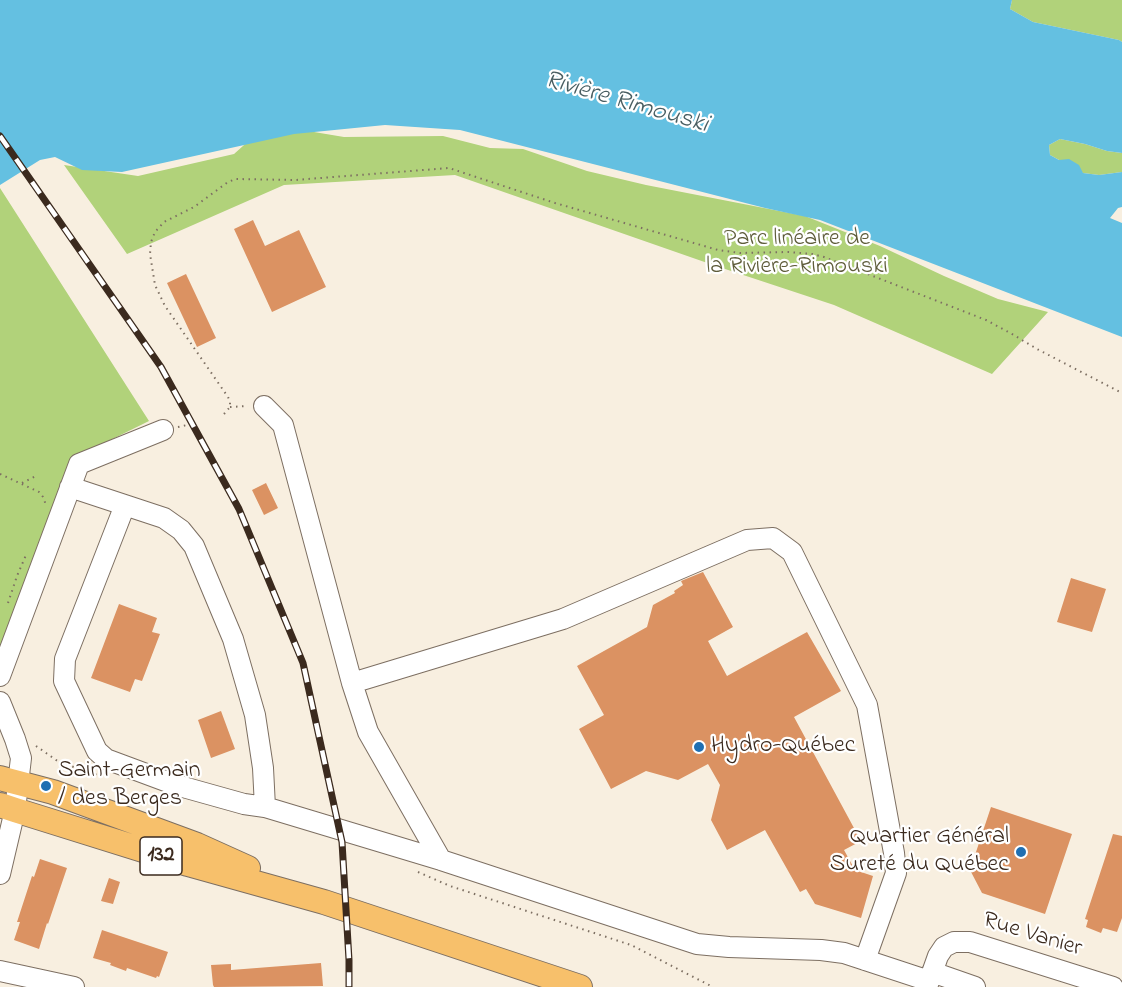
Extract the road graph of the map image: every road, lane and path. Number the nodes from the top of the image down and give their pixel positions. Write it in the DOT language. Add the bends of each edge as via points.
graph roads {
  1 [pos="1122,393"];
  2 [pos="264,406"];
  3 [pos="224,414"];
  4 [pos="163,430"];
  5 [pos="0,474"];
  6 [pos="38,475"];
  7 [pos="22,483"];
  8 [pos="70,487"];
  9 [pos="125,505"];
  10 [pos="46,510"];
  11 [pos="26,555"];
  12 [pos="7,607"];
  13 [pos="0,676"];
  14 [pos="352,683"];
  15 [pos="0,702"];
  16 [pos="10,780"];
  17 [pos="7,807"];
  18 [pos="265,807"];
  19 [pos="407,850"];
  20 [pos="441,860"];
  21 [pos="0,874"];
  22 [pos="324,902"];
  23 [pos="865,960"];
  24 [pos="0,970"];
  25 [pos="929,980"];
  26 [pos="74,987"];
  27 [pos="580,987"];
  28 [pos="713,987"];
  29 [pos="975,987"];
  30 [pos="1113,987"];
  1 -- 3 [label="path" via="994,324 838,262 812,254 718,250 449,168 296,180 236,179 164,222 155,232 150,254 155,285 165,306 228,397 230,407"];
  2 -- 14 [label="street" via="283,425"];
  4 -- 8 [label="street" via="79,464"];
  5 -- 7 [label="path"];
  6 -- 7 [label="path"];
  7 -- 10 [label="path" via="39,492"];
  8 -- 9 [label="street"];
  8 -- 13 [label="street"];
  9 -- 18 [label="street" via="164,518 194,546 233,639 255,715"];
  9 -- 18 [label="street" via="65,659 64,681 97,751 106,759 177,785"];
  11 -- 12 [label="path"];
  14 -- 20 [label="street" via="368,732"];
  14 -- 23 [label="street" via="562,619 747,540 773,538 792,552 867,705 896,873"];
  15 -- 16 [label="street" via="21,759"];
  16 -- 17 [label="street"];
  16 -- 22 [label="main road, 132" via="196,845"];
  17 -- 21 [label="street"];
  17 -- 22 [label="main road, 132"];
  18 -- 19 [label="street"];
  19 -- 20 [label="street"];
  19 -- 28 [label="path" via="405,863 410,868 450,886 631,945"];
  20 -- 23 [label="street" via="697,944 821,950"];
  22 -- 27 [label="main road, 132"];
  23 -- 25 [label="street"];
  24 -- 26 [label="street"];
  25 -- 29 [label="street"];
  25 -- 30 [label="street, Rue Vanier" via="944,947 969,942"];
}
